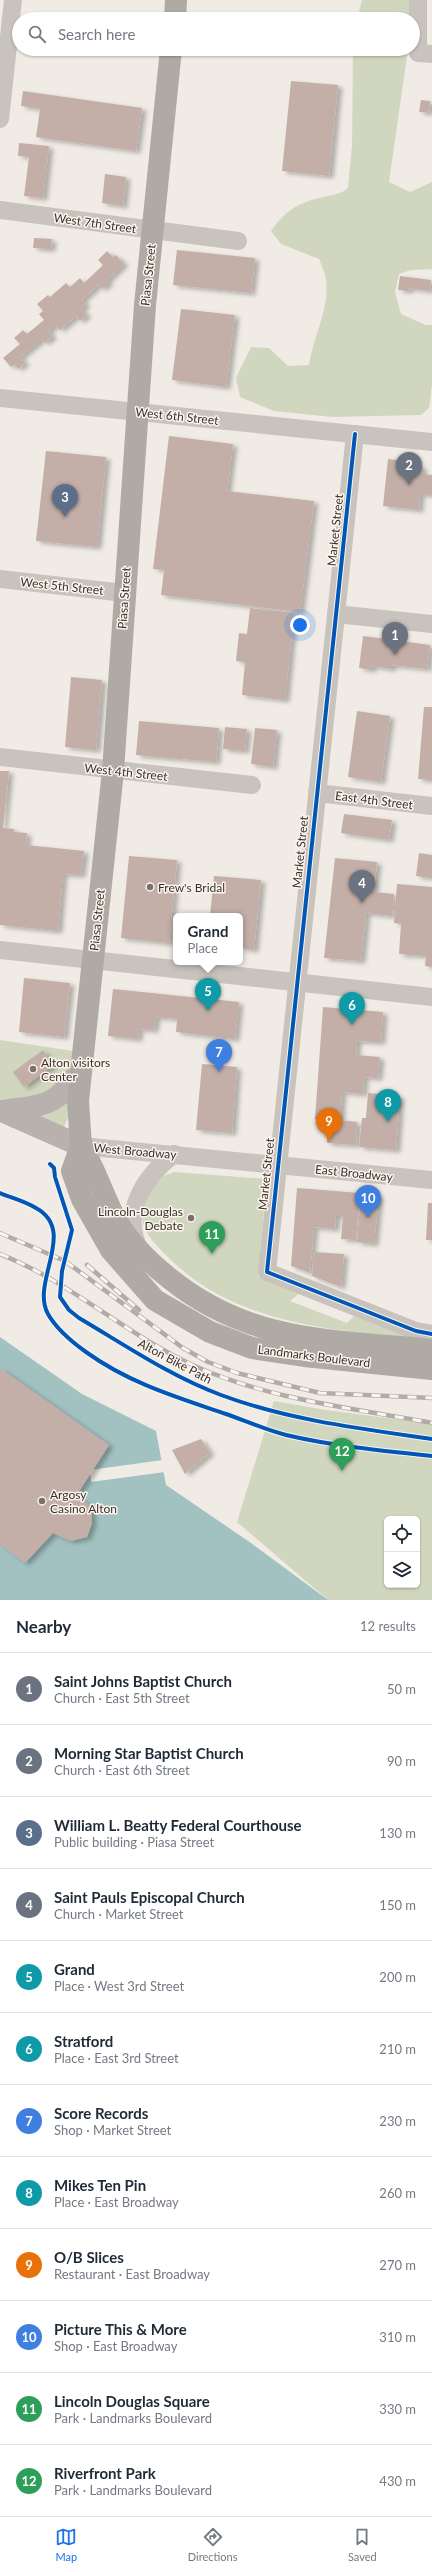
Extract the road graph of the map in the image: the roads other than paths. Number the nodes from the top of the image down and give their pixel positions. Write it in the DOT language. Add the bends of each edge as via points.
graph roads {
  1 [pos="176,0"];
  2 [pos="418,0"];
  3 [pos="8,7"];
  4 [pos="175,12"];
  5 [pos="420,12"];
  6 [pos="420,15"];
  7 [pos="425,54"];
  8 [pos="171,56"];
  9 [pos="0,119"];
  10 [pos="0,210"];
  11 [pos="153,231"];
  12 [pos="238,241"];
  13 [pos="0,398"];
  14 [pos="137,412"];
  15 [pos="355,434"];
  16 [pos="432,442"];
  17 [pos="0,579"];
  18 [pos="124,593"];
  19 [pos="336,614"];
  20 [pos="432,624"];
  21 [pos="0,758"];
  22 [pos="113,771"];
  23 [pos="252,785"];
  24 [pos="317,793"];
  25 [pos="432,806"];
  26 [pos="0,950"];
  27 [pos="92,960"];
  28 [pos="297,983"];
  29 [pos="432,997"];
  30 [pos="81,1072"];
  31 [pos="1,1111"];
  32 [pos="81,1146"];
  33 [pos="174,1154"];
  34 [pos="277,1165"];
  35 [pos="432,1180"];
  36 [pos="142,1253"];
  37 [pos="432,1334"];
  38 [pos="432,1350"];
  39 [pos="432,1369"];
  1 -- 4 [label="highway"];
  2 -- 5 [label="street"];
  3 -- 9 [label="street"];
  6 -- 7 [label="street"];
  8 -- 11 [label="highway, Piasa Street"];
  10 -- 11 [label="street, West 7th Street"];
  11 -- 12 [label="street, West 7th Street"];
  11 -- 14 [label="highway, Piasa Street"];
  13 -- 14 [label="street, West 6th Street"];
  14 -- 15 [label="street, West 6th Street"];
  14 -- 18 [label="highway, Piasa Street"];
  15 -- 16 [label="street, West 6th Street"];
  15 -- 19 [label="street, Market Street"];
  17 -- 18 [label="street, West 5th Street"];
  18 -- 22 [label="highway, Piasa Street"];
  19 -- 20 [label="street"];
  19 -- 24 [label="street, Market Street"];
  21 -- 22 [label="street, West 4th Street"];
  22 -- 23 [label="street, West 4th Street"];
  22 -- 27 [label="highway, Piasa Street"];
  24 -- 25 [label="street, East 4th Street"];
  24 -- 28 [label="street, Market Street"];
  26 -- 27 [label="street"];
  27 -- 28 [label="street"];
  27 -- 30 [label="highway, Piasa Street"];
  28 -- 29 [label="street"];
  28 -- 34 [label="street, Market Street"];
  30 -- 31 [label="main road" via="72,1078 58,1096 44,1104"];
  30 -- 32 [label="highway, Piasa Street" via="78,1101"];
  31 -- 32 [label="main road, West Broadway"];
  32 -- 33 [label="street, West Broadway"];
  32 -- 36 [label="highway, Landmarks Boulevard" via="95,1168 116,1220"];
  32 -- 39 [label="highway, Landmarks Boulevard" via="72,1171 82,1199 111,1250 155,1300 210,1332 252,1348"];
  33 -- 34 [label="street, West Broadway"];
  33 -- 36 [label="street" via="141,1188 136,1202 136,1241"];
  34 -- 35 [label="street, East Broadway"];
  34 -- 37 [label="street, Market Street" via="267,1272 416,1331"];
  36 -- 38 [label="highway, Landmarks Boulevard" via="184,1291 210,1307 249,1325 305,1338"];
}
